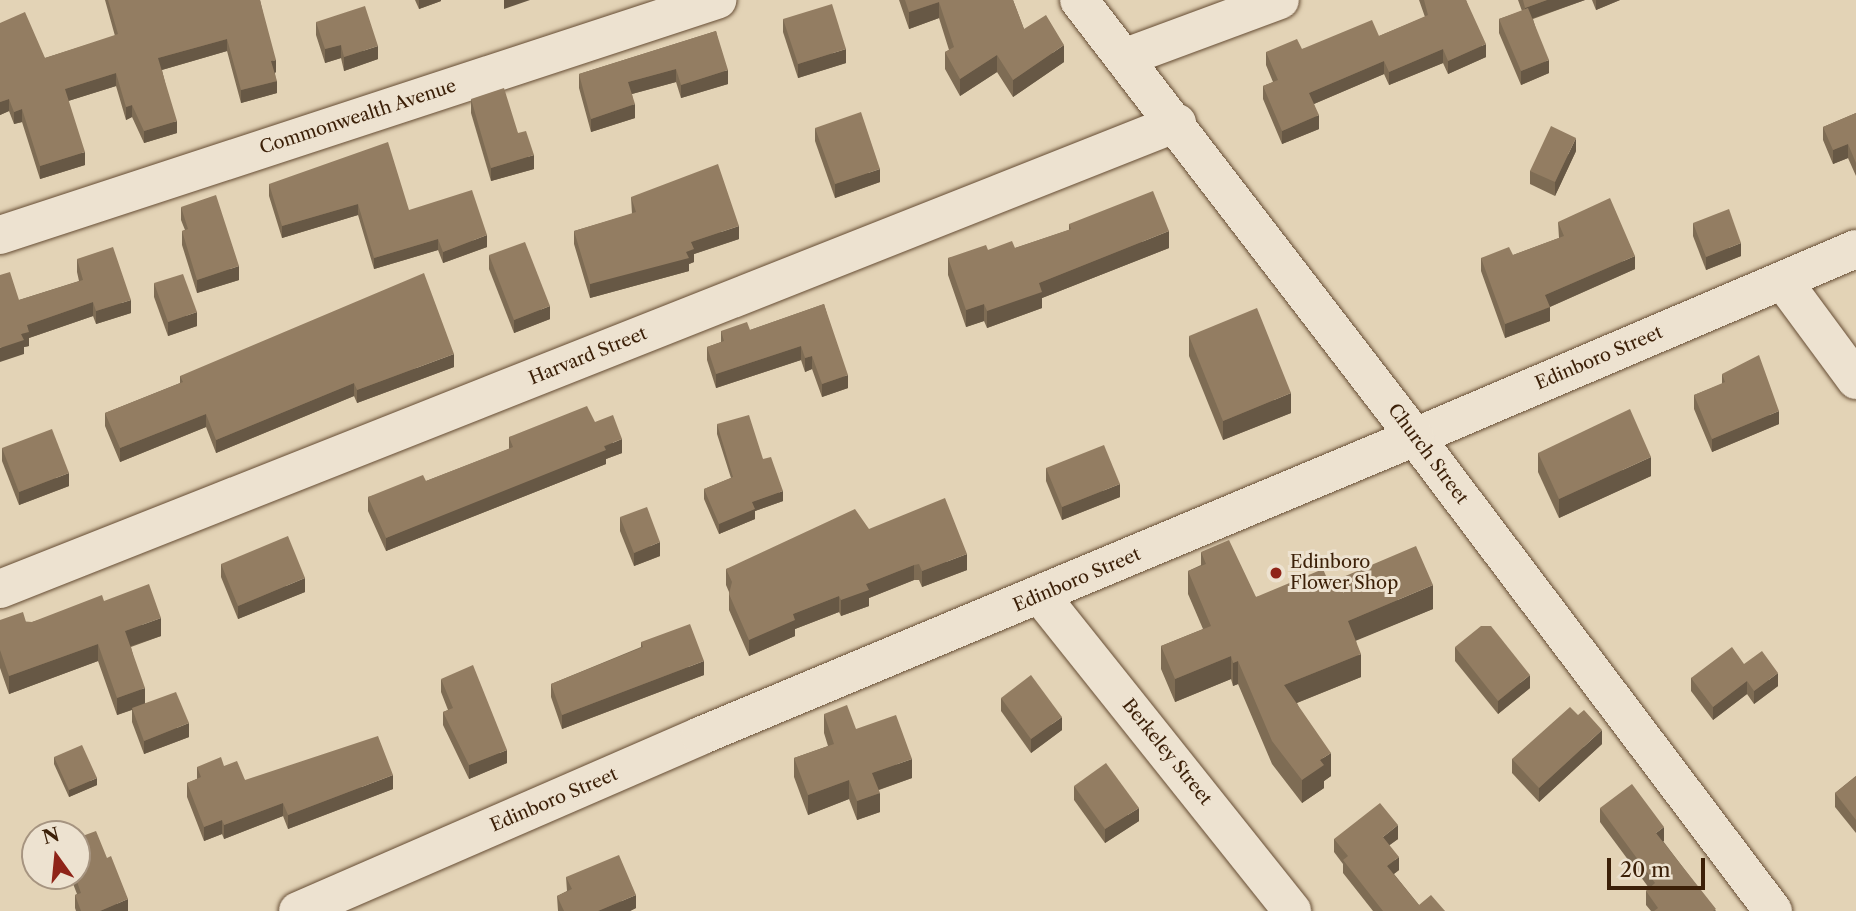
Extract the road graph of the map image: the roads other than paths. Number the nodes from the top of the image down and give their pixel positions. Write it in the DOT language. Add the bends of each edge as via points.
graph roads {
  1 [pos="717,0"];
  2 [pos="1079,0"];
  3 [pos="1280,0"];
  4 [pos="1126,57"];
  5 [pos="1177,123"];
  6 [pos="0,235"];
  7 [pos="1856,250"];
  8 [pos="1783,281"];
  9 [pos="1856,380"];
  10 [pos="1415,437"];
  11 [pos="0,589"];
  12 [pos="1040,595"];
  13 [pos="298,911"];
  14 [pos="1292,911"];
  15 [pos="1773,911"];
  1 -- 6 [label="street, Commonwealth Avenue"];
  2 -- 4 [label="street, Church Street"];
  3 -- 4 [label="street"];
  4 -- 5 [label="street, Church Street"];
  5 -- 10 [label="street, Church Street"];
  5 -- 11 [label="street, Harvard Street"];
  7 -- 8 [label="street, Edinboro Street"];
  8 -- 9 [label="street"];
  8 -- 10 [label="street, Edinboro Street"];
  10 -- 12 [label="street, Edinboro Street"];
  10 -- 15 [label="street, Church Street"];
  12 -- 13 [label="street, Edinboro Street" via="699,736"];
  12 -- 14 [label="street, Berkeley Street"];
}
